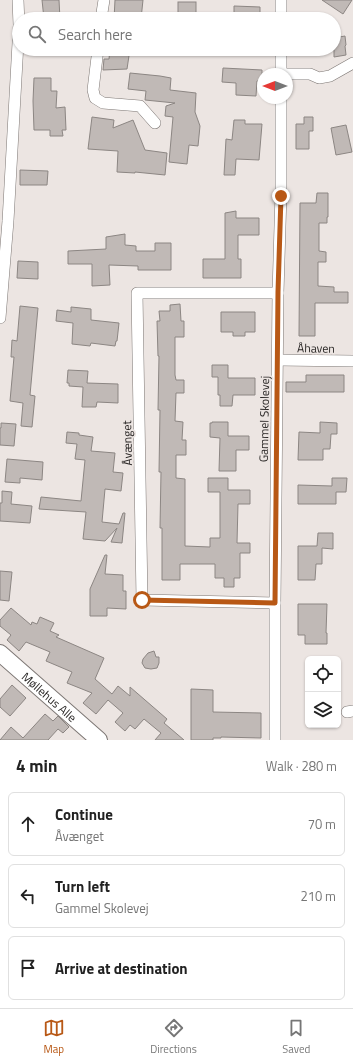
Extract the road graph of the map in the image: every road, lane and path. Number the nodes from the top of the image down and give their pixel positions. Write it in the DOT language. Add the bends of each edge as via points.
graph roads {
  1 [pos="18,0"];
  2 [pos="104,0"];
  3 [pos="281,0"];
  4 [pos="18,12"];
  5 [pos="102,12"];
  6 [pos="281,12"];
  7 [pos="17,56"];
  8 [pos="97,56"];
  9 [pos="281,56"];
  10 [pos="353,63"];
  11 [pos="281,68"];
  12 [pos="293,74"];
  13 [pos="281,104"];
  14 [pos="154,123"];
  15 [pos="278,292"];
  16 [pos="0,318"];
  17 [pos="278,360"];
  18 [pos="353,362"];
  19 [pos="275,603"];
  20 [pos="0,653"];
  21 [pos="100,740"];
  22 [pos="275,740"];
  1 -- 4 [label="street"];
  2 -- 5 [label="street"];
  3 -- 6 [label="street"];
  7 -- 16 [label="street"];
  8 -- 14 [label="street" via="92,90 95,98 103,103 140,106"];
  9 -- 11 [label="street"];
  10 -- 12 [label="street" via="325,77"];
  13 -- 15 [label="street, Gammel Skolevej"];
  15 -- 17 [label="street, Gammel Skolevej"];
  15 -- 19 [label="street, Åvænget" via="137,293 142,600"];
  17 -- 18 [label="street, Åhaven"];
  17 -- 19 [label="street, Gammel Skolevej"];
  19 -- 22 [label="street, Gammel Skolevej"];
  20 -- 21 [label="street, Møllehus Alle"];
}
